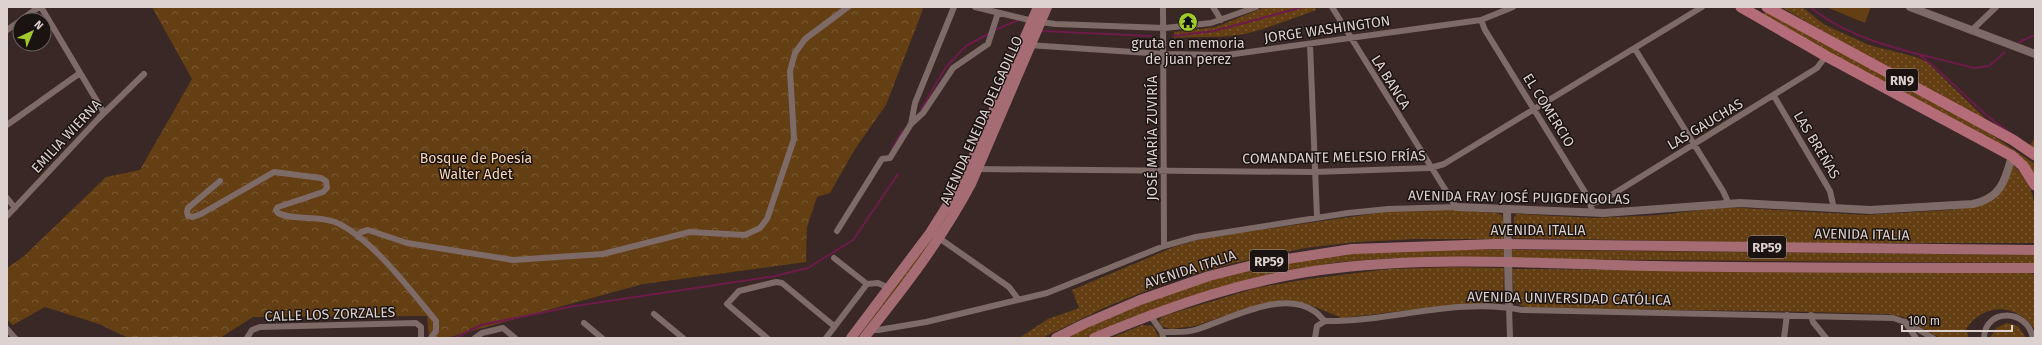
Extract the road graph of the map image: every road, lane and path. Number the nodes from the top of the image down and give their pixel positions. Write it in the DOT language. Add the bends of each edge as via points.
graph roads {
  1 [pos="40,7"];
  2 [pos="848,7"];
  3 [pos="954,7"];
  4 [pos="975,7"];
  5 [pos="1038,7"];
  6 [pos="1047,7"];
  7 [pos="1163,7"];
  8 [pos="1213,7"];
  9 [pos="1256,7"];
  10 [pos="1332,7"];
  11 [pos="1513,7"];
  12 [pos="1702,7"];
  13 [pos="1910,7"];
  14 [pos="1996,7"];
  15 [pos="1746,8"];
  16 [pos="1763,10"];
  17 [pos="998,13"];
  18 [pos="1221,20"];
  19 [pos="1482,20"];
  20 [pos="1037,21"];
  21 [pos="1164,28"];
  22 [pos="1971,31"];
  23 [pos="1349,38"];
  24 [pos="1310,44"];
  25 [pos="1027,45"];
  26 [pos="1635,48"];
  27 [pos="1164,54"];
  28 [pos="2035,54"];
  29 [pos="1826,56"];
  30 [pos="80,73"];
  31 [pos="144,74"];
  32 [pos="1774,96"];
  33 [pos="1535,110"];
  34 [pos="104,113"];
  35 [pos="911,124"];
  36 [pos="7,126"];
  37 [pos="1694,145"];
  38 [pos="2035,155"];
  39 [pos="2012,156"];
  40 [pos="1430,168"];
  41 [pos="973,169"];
  42 [pos="1164,170"];
  43 [pos="1314,172"];
  44 [pos="220,181"];
  45 [pos="2035,185"];
  46 [pos="7,198"];
  47 [pos="1591,204"];
  48 [pos="1729,204"];
  49 [pos="1456,206"];
  50 [pos="14,208"];
  51 [pos="1834,209"];
  52 [pos="1507,210"];
  53 [pos="1593,213"];
  54 [pos="7,216"];
  55 [pos="1317,217"];
  56 [pos="837,231"];
  57 [pos="358,237"];
  58 [pos="939,238"];
  59 [pos="1164,246"];
  60 [pos="2035,250"];
  61 [pos="834,258"];
  62 [pos="2035,268"];
  63 [pos="867,284"];
  64 [pos="888,288"];
  65 [pos="1018,299"];
  66 [pos="1509,307"];
  67 [pos="654,314"];
  68 [pos="1150,315"];
  69 [pos="1787,315"];
  70 [pos="1811,315"];
  71 [pos="1325,321"];
  72 [pos="1906,322"];
  73 [pos="584,323"];
  74 [pos="834,326"];
  75 [pos="7,329"];
  76 [pos="871,330"];
  77 [pos="1162,335"];
  78 [pos="2033,335"];
  79 [pos="15,338"];
  80 [pos="248,338"];
  81 [pos="421,338"];
  82 [pos="431,338"];
  83 [pos="475,338"];
  84 [pos="516,338"];
  85 [pos="602,338"];
  86 [pos="683,338"];
  87 [pos="767,338"];
  88 [pos="826,338"];
  89 [pos="851,338"];
  90 [pos="864,338"];
  91 [pos="1056,338"];
  92 [pos="1094,338"];
  93 [pos="1315,338"];
  94 [pos="1510,338"];
  95 [pos="1784,338"];
  96 [pos="1826,338"];
  97 [pos="1916,338"];
  98 [pos="1933,338"];
  99 [pos="1984,338"];
  1 -- 30 [label="street"];
  2 -- 57 [label="street" via="805,39 795,53 790,71 794,139 767,219 755,232 745,235 690,232 603,254 513,260 407,243 368,230 361,232"];
  3 -- 35 [label="street" via="915,103"];
  4 -- 17 [label="street"];
  5 -- 20 [label="main road, AVENIDA ENEIDA DELGADILLO"];
  6 -- 20 [label="main road, AVENIDA ENEIDA DELGADILLO"];
  7 -- 21 [label="street, JOSÉ MARÍA ZUVIRÍA"];
  8 -- 18 [label="street"];
  9 -- 18 [label="street"];
  10 -- 23 [label="street, LA BANCA"];
  11 -- 19 [label="street, JORGE WASHINGTON"];
  12 -- 26 [label="street, COMANDANTE MELESIO FRÍAS"];
  13 -- 22 [label="street"];
  14 -- 22 [label="street"];
  15 -- 16 [label="highway, RN9"];
  16 -- 29 [label="highway, RN9"];
  16 -- 38 [label="highway, RN9" via="2014,140"];
  17 -- 20 [label="street"];
  17 -- 35 [label="street" via="988,44 953,68 923,113"];
  18 -- 21 [label="street"];
  19 -- 23 [label="street, JORGE WASHINGTON"];
  19 -- 33 [label="street, EL COMERCIO" via="1485,30"];
  20 -- 21 [label="street" via="1055,24"];
  20 -- 25 [label="main road, AVENIDA ENEIDA DELGADILLO"];
  21 -- 27 [label="street, JOSÉ MARÍA ZUVIRÍA"];
  22 -- 28 [label="street"];
  23 -- 24 [label="street, JORGE WASHINGTON"];
  23 -- 40 [label="street, LA BANCA"];
  24 -- 27 [label="street, JORGE WASHINGTON" via="1227,55"];
  24 -- 43 [label="street"];
  25 -- 27 [label="street, JORGE WASHINGTON"];
  25 -- 41 [label="main road, AVENIDA ENEIDA DELGADILLO"];
  26 -- 33 [label="street, COMANDANTE MELESIO FRÍAS"];
  26 -- 37 [label="street"];
  27 -- 42 [label="street, JOSÉ MARÍA ZUVIRÍA"];
  29 -- 32 [label="street, LAS GAUCHAS" via="1817,68"];
  29 -- 39 [label="highway, RN9"];
  30 -- 34 [label="street"];
  30 -- 36 [label="street"];
  31 -- 34 [label="street, EMILIA WIERNA"];
  32 -- 37 [label="street, LAS GAUCHAS"];
  32 -- 51 [label="street, LAS BREÑAS" via="1830,191"];
  33 -- 40 [label="street, COMANDANTE MELESIO FRÍAS" via="1444,164"];
  33 -- 47 [label="street, EL COMERCIO"];
  34 -- 50 [label="street, EMILIA WIERNA"];
  35 -- 56 [label="street" via="890,158 882,158"];
  37 -- 47 [label="street, LAS GAUCHAS" via="1605,199"];
  37 -- 48 [label="street"];
  39 -- 45 [label="highway, RN9" via="2023,166"];
  39 -- 51 [label="street, AVENIDA FRAY JOSÉ PUIGDENGOLAS" via="2000,189 1980,202 1912,209"];
  40 -- 43 [label="street, COMANDANTE MELESIO FRÍAS"];
  40 -- 49 [label="street, LA BANCA"];
  41 -- 42 [label="street, COMANDANTE MELESIO FRÍAS"];
  41 -- 58 [label="main road, AVENIDA ENEIDA DELGADILLO" via="960,206"];
  41 -- 64 [label="main road, AVENIDA ENEIDA DELGADILLO"];
  42 -- 43 [label="street, COMANDANTE MELESIO FRÍAS"];
  42 -- 59 [label="street, JOSÉ MARÍA ZUVIRÍA"];
  43 -- 55 [label="street"];
  44 -- 57 [label="street" via="188,208 188,216 197,216 269,174 281,171 321,178 326,181 327,188 324,192 278,207 278,213 333,221"];
  46 -- 50 [label="street"];
  47 -- 53 [label="street, EL COMERCIO"];
  48 -- 51 [label="street, AVENIDA FRAY JOSÉ PUIGDENGOLAS"];
  48 -- 53 [label="street, AVENIDA FRAY JOSÉ PUIGDENGOLAS"];
  49 -- 52 [label="street, AVENIDA FRAY JOSÉ PUIGDENGOLAS"];
  49 -- 55 [label="street, AVENIDA FRAY JOSÉ PUIGDENGOLAS" via="1388,209"];
  50 -- 54 [label="street, EMILIA WIERNA"];
  52 -- 53 [label="street, AVENIDA FRAY JOSÉ PUIGDENGOLAS"];
  52 -- 66 [label="street"];
  55 -- 59 [label="street, AVENIDA FRAY JOSÉ PUIGDENGOLAS" via="1196,237"];
  57 -- 82 [label="street" via="390,266 436,321 436,332"];
  58 -- 65 [label="street" via="1009,286"];
  58 -- 76 [label="main road, AVENIDA ENEIDA DELGADILLO"];
  59 -- 65 [label="street, AVENIDA FRAY JOSÉ PUIGDENGOLAS" via="1047,293"];
  60 -- 91 [label="main road, AVENIDA ITALIA / RP59" via="1516,244 1352,249 1261,263 1209,276 1140,300"];
  61 -- 63 [label="street"];
  62 -- 68 [label="main road, RP59" via="1758,268 1431,262 1335,268 1300,273 1234,288"];
  63 -- 64 [label="street" via="878,283"];
  63 -- 74 [label="street"];
  64 -- 89 [label="main road, AVENIDA ENEIDA DELGADILLO"];
  65 -- 76 [label="street, AVENIDA FRAY JOSÉ PUIGDENGOLAS" via="926,322"];
  66 -- 69 [label="street, AVENIDA UNIVERSIDAD CATÓLICA" via="1522,310"];
  66 -- 71 [label="street, AVENIDA UNIVERSIDAD CATÓLICA" via="1464,307 1350,321"];
  66 -- 94 [label="street"];
  67 -- 86 [label="street"];
  68 -- 77 [label="street"];
  68 -- 92 [label="main road, RP59"];
  69 -- 70 [label="street, AVENIDA UNIVERSIDAD CATÓLICA"];
  69 -- 95 [label="street"];
  70 -- 72 [label="street, AVENIDA UNIVERSIDAD CATÓLICA" via="1893,318"];
  70 -- 96 [label="street" via="1813,322"];
  71 -- 77 [label="street" via="1313,310 1295,304 1280,303 1223,319 1196,330"];
  71 -- 93 [label="street" via="1317,326"];
  72 -- 97 [label="street"];
  72 -- 98 [label="street, AVENIDA UNIVERSIDAD CATÓLICA"];
  73 -- 85 [label="street"];
  74 -- 87 [label="street" via="782,283 776,282 739,291 726,304"];
  74 -- 88 [label="street"];
  75 -- 79 [label="street"];
  76 -- 90 [label="main road, AVENIDA ENEIDA DELGADILLO"];
  78 -- 99 [label="street" via="2023,320 2003,315 1986,328"];
  80 -- 81 [label="street, CALLE LOS ZORZALES" via="252,330 260,327 419,324"];
  83 -- 84 [label="street" via="482,333 502,328"];
}
